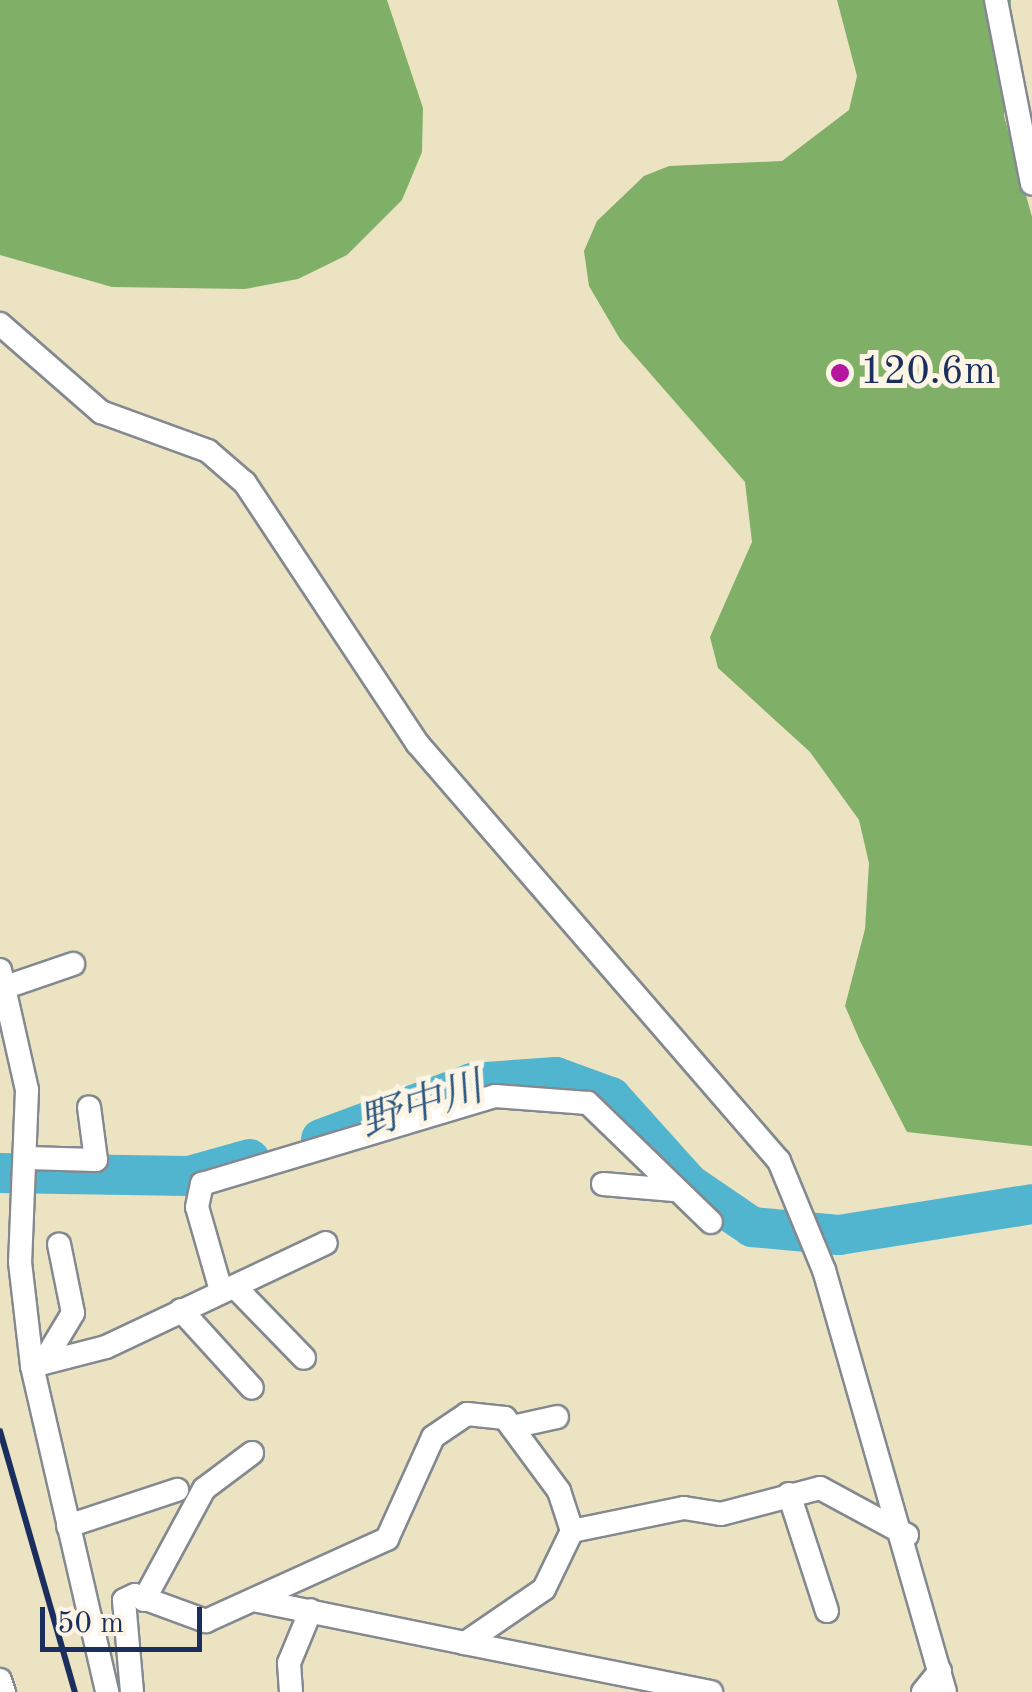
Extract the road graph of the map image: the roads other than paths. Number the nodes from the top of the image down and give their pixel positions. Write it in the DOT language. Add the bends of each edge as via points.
graph roads {
  1 [pos="996,0"];
  2 [pos="1032,183"];
  3 [pos="0,324"];
  4 [pos="73,964"];
  5 [pos="3,978"];
  6 [pos="89,1107"];
  7 [pos="27,1158"];
  8 [pos="603,1184"];
  9 [pos="674,1190"];
  10 [pos="711,1222"];
  11 [pos="326,1243"];
  12 [pos="59,1244"];
  13 [pos="229,1288"];
  14 [pos="181,1310"];
  15 [pos="309,1328"];
  16 [pos="38,1364"];
  17 [pos="252,1388"];
  18 [pos="557,1417"];
  19 [pos="512,1427"];
  20 [pos="252,1453"];
  21 [pos="177,1490"];
  22 [pos="790,1494"];
  23 [pos="68,1526"];
  24 [pos="572,1531"];
  25 [pos="907,1535"];
  26 [pos="144,1600"];
  27 [pos="254,1600"];
  28 [pos="311,1610"];
  29 [pos="827,1610"];
  30 [pos="465,1643"];
  31 [pos="0,1680"];
  32 [pos="943,1682"];
  33 [pos="658,1686"];
  34 [pos="4,1692"];
  35 [pos="106,1692"];
  36 [pos="132,1692"];
  37 [pos="291,1692"];
  38 [pos="711,1692"];
  39 [pos="923,1692"];
  1 -- 2 [label="street"];
  3 -- 25 [label="street" via="101,412 208,451 245,483 417,743 746,1117 803,1204"];
  4 -- 5 [label="street"];
  5 -- 7 [label="street" via="27,1090"];
  6 -- 7 [label="street" via="96,1160"];
  7 -- 16 [label="street" via="20,1262"];
  8 -- 9 [label="street"];
  9 -- 10 [label="street"];
  9 -- 13 [label="street" via="588,1104 495,1096 202,1184 197,1207"];
  11 -- 13 [label="street"];
  12 -- 16 [label="street" via="73,1313"];
  13 -- 14 [label="street"];
  13 -- 15 [label="street" via="298,1352"];
  14 -- 16 [label="street" via="106,1347"];
  14 -- 17 [label="street"];
  16 -- 23 [label="street"];
  18 -- 19 [label="street"];
  19 -- 24 [label="street" via="559,1491"];
  19 -- 27 [label="street" via="488,1410 450,1422 387,1539 339,1553"];
  20 -- 26 [label="street" via="204,1489"];
  21 -- 23 [label="street"];
  22 -- 24 [label="street" via="721,1514 684,1508"];
  22 -- 25 [label="street" via="820,1488"];
  22 -- 29 [label="street" via="823,1565"];
  23 -- 35 [label="street"];
  24 -- 30 [label="street" via="544,1589"];
  25 -- 32 [label="street"];
  26 -- 27 [label="street" via="190,1622"];
  26 -- 36 [label="street" via="124,1600 120,1615"];
  27 -- 28 [label="street"];
  28 -- 30 [label="street" via="339,1624"];
  28 -- 37 [label="street" via="289,1663"];
  30 -- 33 [label="street"];
  31 -- 34 [label="street"];
  32 -- 39 [label="street"];
  33 -- 38 [label="street"];
}
